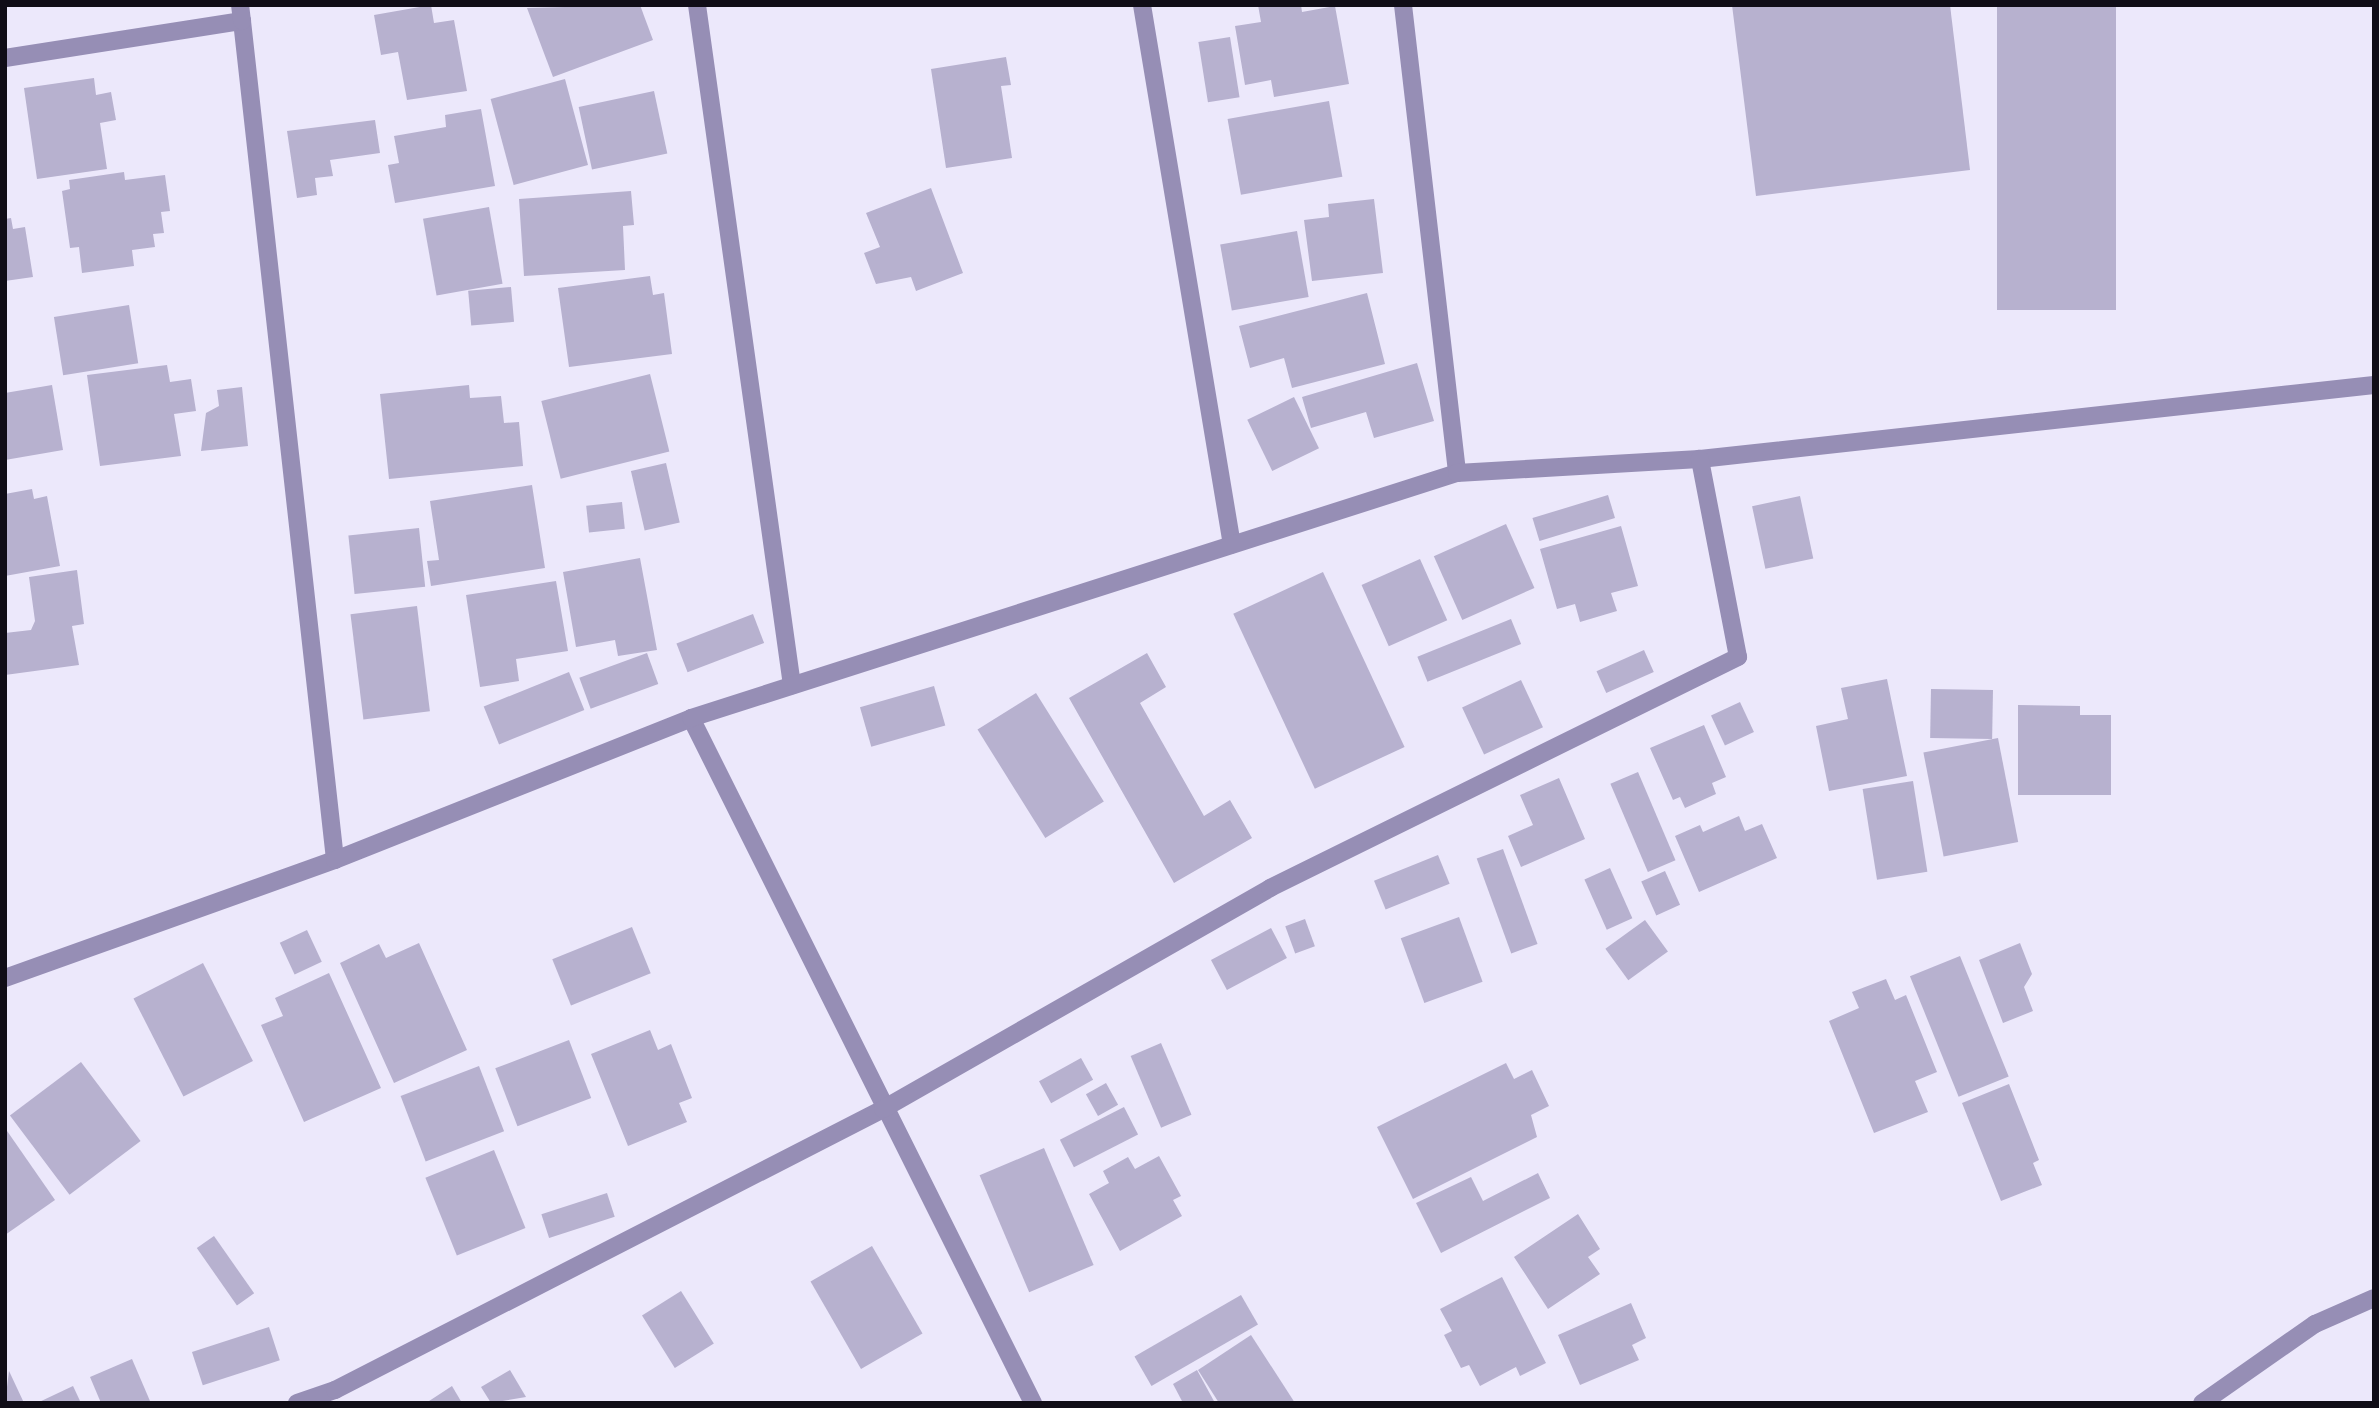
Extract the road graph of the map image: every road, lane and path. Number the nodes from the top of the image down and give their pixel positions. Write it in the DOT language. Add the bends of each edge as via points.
graph roads {
  1 [pos="697,5"];
  2 [pos="1142,5"];
  3 [pos="1403,5"];
  4 [pos="241,13"];
  5 [pos="5,58"];
  6 [pos="2374,385"];
  7 [pos="1700,459"];
  8 [pos="1457,473"];
  9 [pos="1232,545"];
  10 [pos="792,685"];
  11 [pos="691,718"];
  12 [pos="335,860"];
  13 [pos="5,978"];
  14 [pos="883,1109"];
  15 [pos="2374,1298"];
  16 [pos="297,1403"];
  17 [pos="1033,1403"];
  18 [pos="2202,1403"];
  1 -- 10 [label="street"];
  2 -- 9 [label="street"];
  3 -- 8 [label="street"];
  4 -- 5 [label="street"];
  4 -- 12 [label="street"];
  6 -- 7 [label="street"];
  7 -- 8 [label="street"];
  7 -- 14 [label="street" via="1738,657 1270,888"];
  8 -- 9 [label="street"];
  9 -- 10 [label="street"];
  10 -- 11 [label="street"];
  11 -- 12 [label="street"];
  11 -- 14 [label="street"];
  12 -- 13 [label="street"];
  14 -- 16 [label="street" via="335,1390"];
  14 -- 17 [label="street"];
  15 -- 18 [label="street" via="2315,1324"];
}
